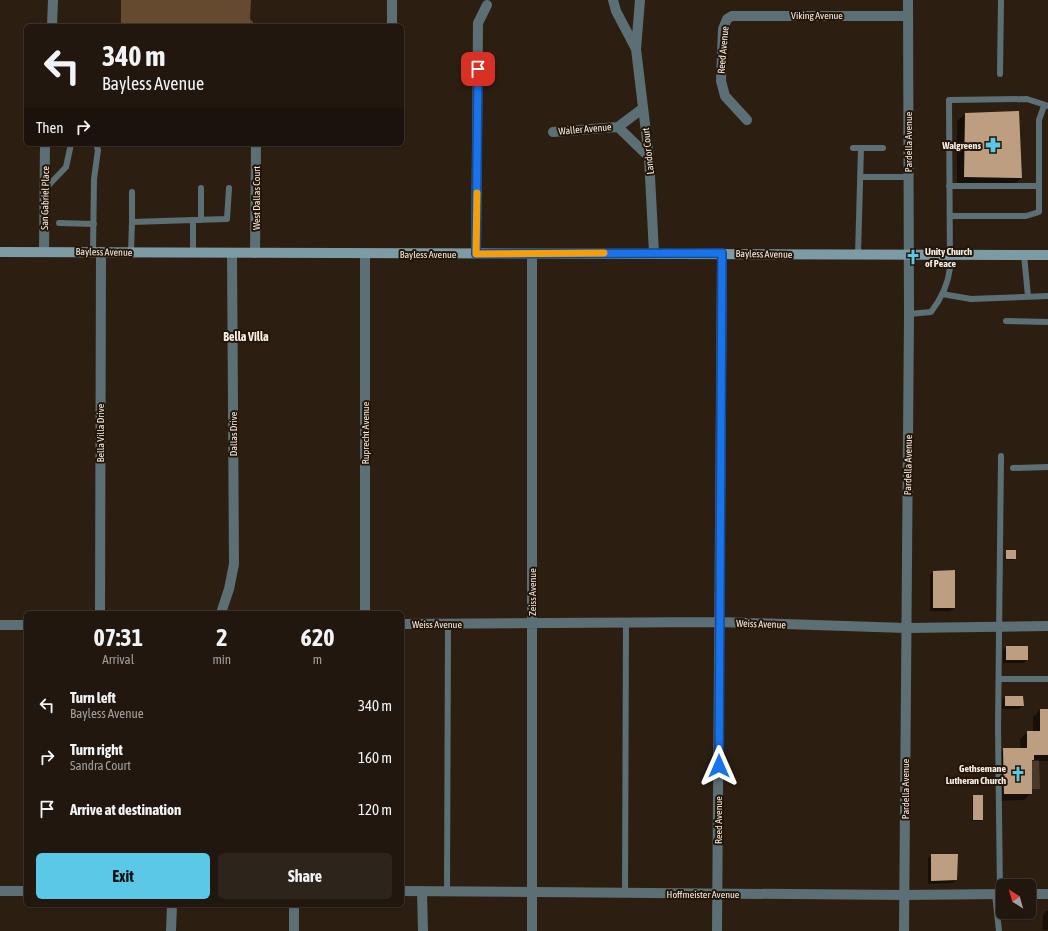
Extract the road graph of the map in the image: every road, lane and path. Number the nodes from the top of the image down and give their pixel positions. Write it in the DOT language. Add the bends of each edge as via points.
graph roads {
  1 [pos="53,0"];
  2 [pos="392,0"];
  3 [pos="613,0"];
  4 [pos="640,0"];
  5 [pos="908,0"];
  6 [pos="1001,0"];
  7 [pos="487,5"];
  8 [pos="908,16"];
  9 [pos="727,19"];
  10 [pos="52,24"];
  11 [pos="392,24"];
  12 [pos="636,49"];
  13 [pos="1000,74"];
  14 [pos="1046,106"];
  15 [pos="642,109"];
  16 [pos="747,120"];
  17 [pos="618,127"];
  18 [pos="553,132"];
  19 [pos="45,146"];
  20 [pos="71,146"];
  21 [pos="97,146"];
  22 [pos="256,146"];
  23 [pos="853,148"];
  24 [pos="861,148"];
  25 [pos="883,148"];
  26 [pos="649,157"];
  27 [pos="861,177"];
  28 [pos="908,177"];
  29 [pos="949,186"];
  30 [pos="1039,186"];
  31 [pos="201,188"];
  32 [pos="229,188"];
  33 [pos="45,189"];
  34 [pos="132,192"];
  35 [pos="950,216"];
  36 [pos="193,220"];
  37 [pos="201,220"];
  38 [pos="59,222"];
  39 [pos="132,222"];
  40 [pos="94,224"];
  41 [pos="44,251"];
  42 [pos="0,252"];
  43 [pos="97,252"];
  44 [pos="131,252"];
  45 [pos="194,253"];
  46 [pos="232,253"];
  47 [pos="255,253"];
  48 [pos="654,253"];
  49 [pos="722,253"];
  50 [pos="365,254"];
  51 [pos="476,254"];
  52 [pos="532,254"];
  53 [pos="858,255"];
  54 [pos="950,255"];
  55 [pos="1024,255"];
  56 [pos="908,256"];
  57 [pos="1048,256"];
  58 [pos="942,294"];
  59 [pos="1028,296"];
  60 [pos="1048,296"];
  61 [pos="909,314"];
  62 [pos="1006,321"];
  63 [pos="1048,322"];
  64 [pos="1001,456"];
  65 [pos="1048,467"];
  66 [pos="1013,468"];
  67 [pos="100,611"];
  68 [pos="222,611"];
  69 [pos="365,611"];
  70 [pos="720,622"];
  71 [pos="626,623"];
  72 [pos="24,624"];
  73 [pos="404,624"];
  74 [pos="448,624"];
  75 [pos="0,625"];
  76 [pos="532,625"];
  77 [pos="1000,626"];
  78 [pos="1048,626"];
  79 [pos="906,628"];
  80 [pos="999,680"];
  81 [pos="1048,680"];
  82 [pos="999,879"];
  83 [pos="0,891"];
  84 [pos="24,891"];
  85 [pos="404,891"];
  86 [pos="422,891"];
  87 [pos="447,891"];
  88 [pos="533,892"];
  89 [pos="625,893"];
  90 [pos="718,894"];
  91 [pos="996,894"];
  92 [pos="1036,894"];
  93 [pos="1048,894"];
  94 [pos="904,895"];
  95 [pos="172,907"];
  96 [pos="294,907"];
  97 [pos="999,919"];
  98 [pos="171,931"];
  99 [pos="294,931"];
  100 [pos="423,931"];
  101 [pos="532,931"];
  102 [pos="717,931"];
  103 [pos="904,931"];
  104 [pos="999,931"];
  1 -- 10 [label="street"];
  2 -- 11 [label="street"];
  3 -- 12 [label="street, Landor Court"];
  4 -- 12 [label="street, Landor Court"];
  5 -- 8 [label="street, Pardella Avenue"];
  6 -- 13 [label="lane"];
  7 -- 51 [label="street" via="478,23"];
  8 -- 9 [label="street, Viking Avenue" via="737,15"];
  8 -- 28 [label="street, Pardella Avenue"];
  9 -- 16 [label="street, Reed Avenue" via="723,29 721,82 725,96"];
  12 -- 15 [label="street, Landor Court"];
  14 -- 29 [label="lane" via="1027,98 949,100"];
  14 -- 30 [label="lane" via="1039,120"];
  15 -- 17 [label="street, Waller Avenue"];
  15 -- 26 [label="street, Landor Court"];
  17 -- 18 [label="street, Waller Avenue"];
  17 -- 26 [label="street, Waller Avenue"];
  19 -- 33 [label="street, San Gabriel Place"];
  20 -- 33 [label="lane" via="66,167"];
  21 -- 40 [label="lane"];
  22 -- 47 [label="street, West Dallas Court"];
  23 -- 24 [label="lane"];
  24 -- 25 [label="lane"];
  24 -- 27 [label="lane"];
  26 -- 48 [label="street, Landor Court"];
  27 -- 28 [label="lane"];
  27 -- 53 [label="lane"];
  28 -- 56 [label="street, Pardella Avenue"];
  29 -- 30 [label="lane"];
  29 -- 35 [label="lane"];
  30 -- 35 [label="lane" via="1039,212 1026,216"];
  31 -- 37 [label="lane"];
  32 -- 37 [label="lane" via="227,219"];
  33 -- 41 [label="street, San Gabriel Place"];
  34 -- 39 [label="lane"];
  35 -- 54 [label="lane"];
  36 -- 37 [label="lane"];
  36 -- 39 [label="lane"];
  36 -- 45 [label="lane"];
  38 -- 40 [label="lane"];
  39 -- 44 [label="lane"];
  40 -- 43 [label="lane"];
  41 -- 42 [label="main road, Bayless Avenue"];
  41 -- 43 [label="main road, Bayless Avenue"];
  43 -- 44 [label="main road, Bayless Avenue"];
  43 -- 67 [label="street, Bella Villa Drive"];
  44 -- 45 [label="main road, Bayless Avenue"];
  45 -- 46 [label="main road, Bayless Avenue"];
  46 -- 47 [label="main road, Bayless Avenue"];
  46 -- 68 [label="street, Dallas Drive" via="234,564"];
  47 -- 50 [label="main road, Bayless Avenue"];
  48 -- 49 [label="main road, Bayless Avenue"];
  48 -- 52 [label="main road, Bayless Avenue"];
  49 -- 53 [label="main road, Bayless Avenue"];
  49 -- 70 [label="street, Reed Avenue"];
  50 -- 51 [label="main road, Bayless Avenue"];
  50 -- 69 [label="street, Ruprecht Avenue"];
  51 -- 52 [label="main road, Bayless Avenue"];
  52 -- 76 [label="street, Zeiss Avenue"];
  53 -- 56 [label="main road, Bayless Avenue"];
  54 -- 55 [label="main road, Bayless Avenue"];
  54 -- 56 [label="main road, Bayless Avenue"];
  54 -- 58 [label="lane" via="948,281"];
  55 -- 57 [label="main road, Bayless Avenue"];
  55 -- 59 [label="lane"];
  56 -- 61 [label="street, Pardella Avenue"];
  58 -- 59 [label="lane" via="971,299"];
  58 -- 61 [label="lane" via="931,312"];
  59 -- 60 [label="lane"];
  61 -- 79 [label="street, Pardella Avenue"];
  62 -- 63 [label="lane"];
  64 -- 77 [label="lane"];
  65 -- 66 [label="lane"];
  70 -- 71 [label="street, Weiss Avenue"];
  70 -- 79 [label="street, Weiss Avenue"];
  70 -- 90 [label="street, Reed Avenue"];
  71 -- 76 [label="street, Weiss Avenue"];
  71 -- 89 [label="lane"];
  72 -- 75 [label="street"];
  73 -- 74 [label="street, Weiss Avenue"];
  74 -- 76 [label="street, Weiss Avenue"];
  74 -- 87 [label="lane"];
  76 -- 88 [label="street, Zeiss Avenue"];
  77 -- 78 [label="street, Weiss Avenue"];
  77 -- 79 [label="street, Weiss Avenue"];
  77 -- 80 [label="lane"];
  79 -- 94 [label="street, Pardella Avenue"];
  80 -- 81 [label="lane"];
  80 -- 82 [label="lane"];
  83 -- 84 [label="street"];
  85 -- 86 [label="street, Hoffmeister Avenue"];
  86 -- 87 [label="street, Hoffmeister Avenue"];
  86 -- 100 [label="street"];
  87 -- 88 [label="street, Hoffmeister Avenue"];
  88 -- 89 [label="street, Hoffmeister Avenue"];
  88 -- 101 [label="street, Zeiss Avenue"];
  89 -- 90 [label="street, Hoffmeister Avenue"];
  90 -- 94 [label="street, Hoffmeister Avenue"];
  90 -- 102 [label="street, Reed Avenue"];
  91 -- 94 [label="street, Hoffmeister Avenue"];
  92 -- 93 [label="street"];
  94 -- 103 [label="street, Pardella Avenue"];
  95 -- 98 [label="street"];
  96 -- 99 [label="street"];
  97 -- 104 [label="lane"];
}
